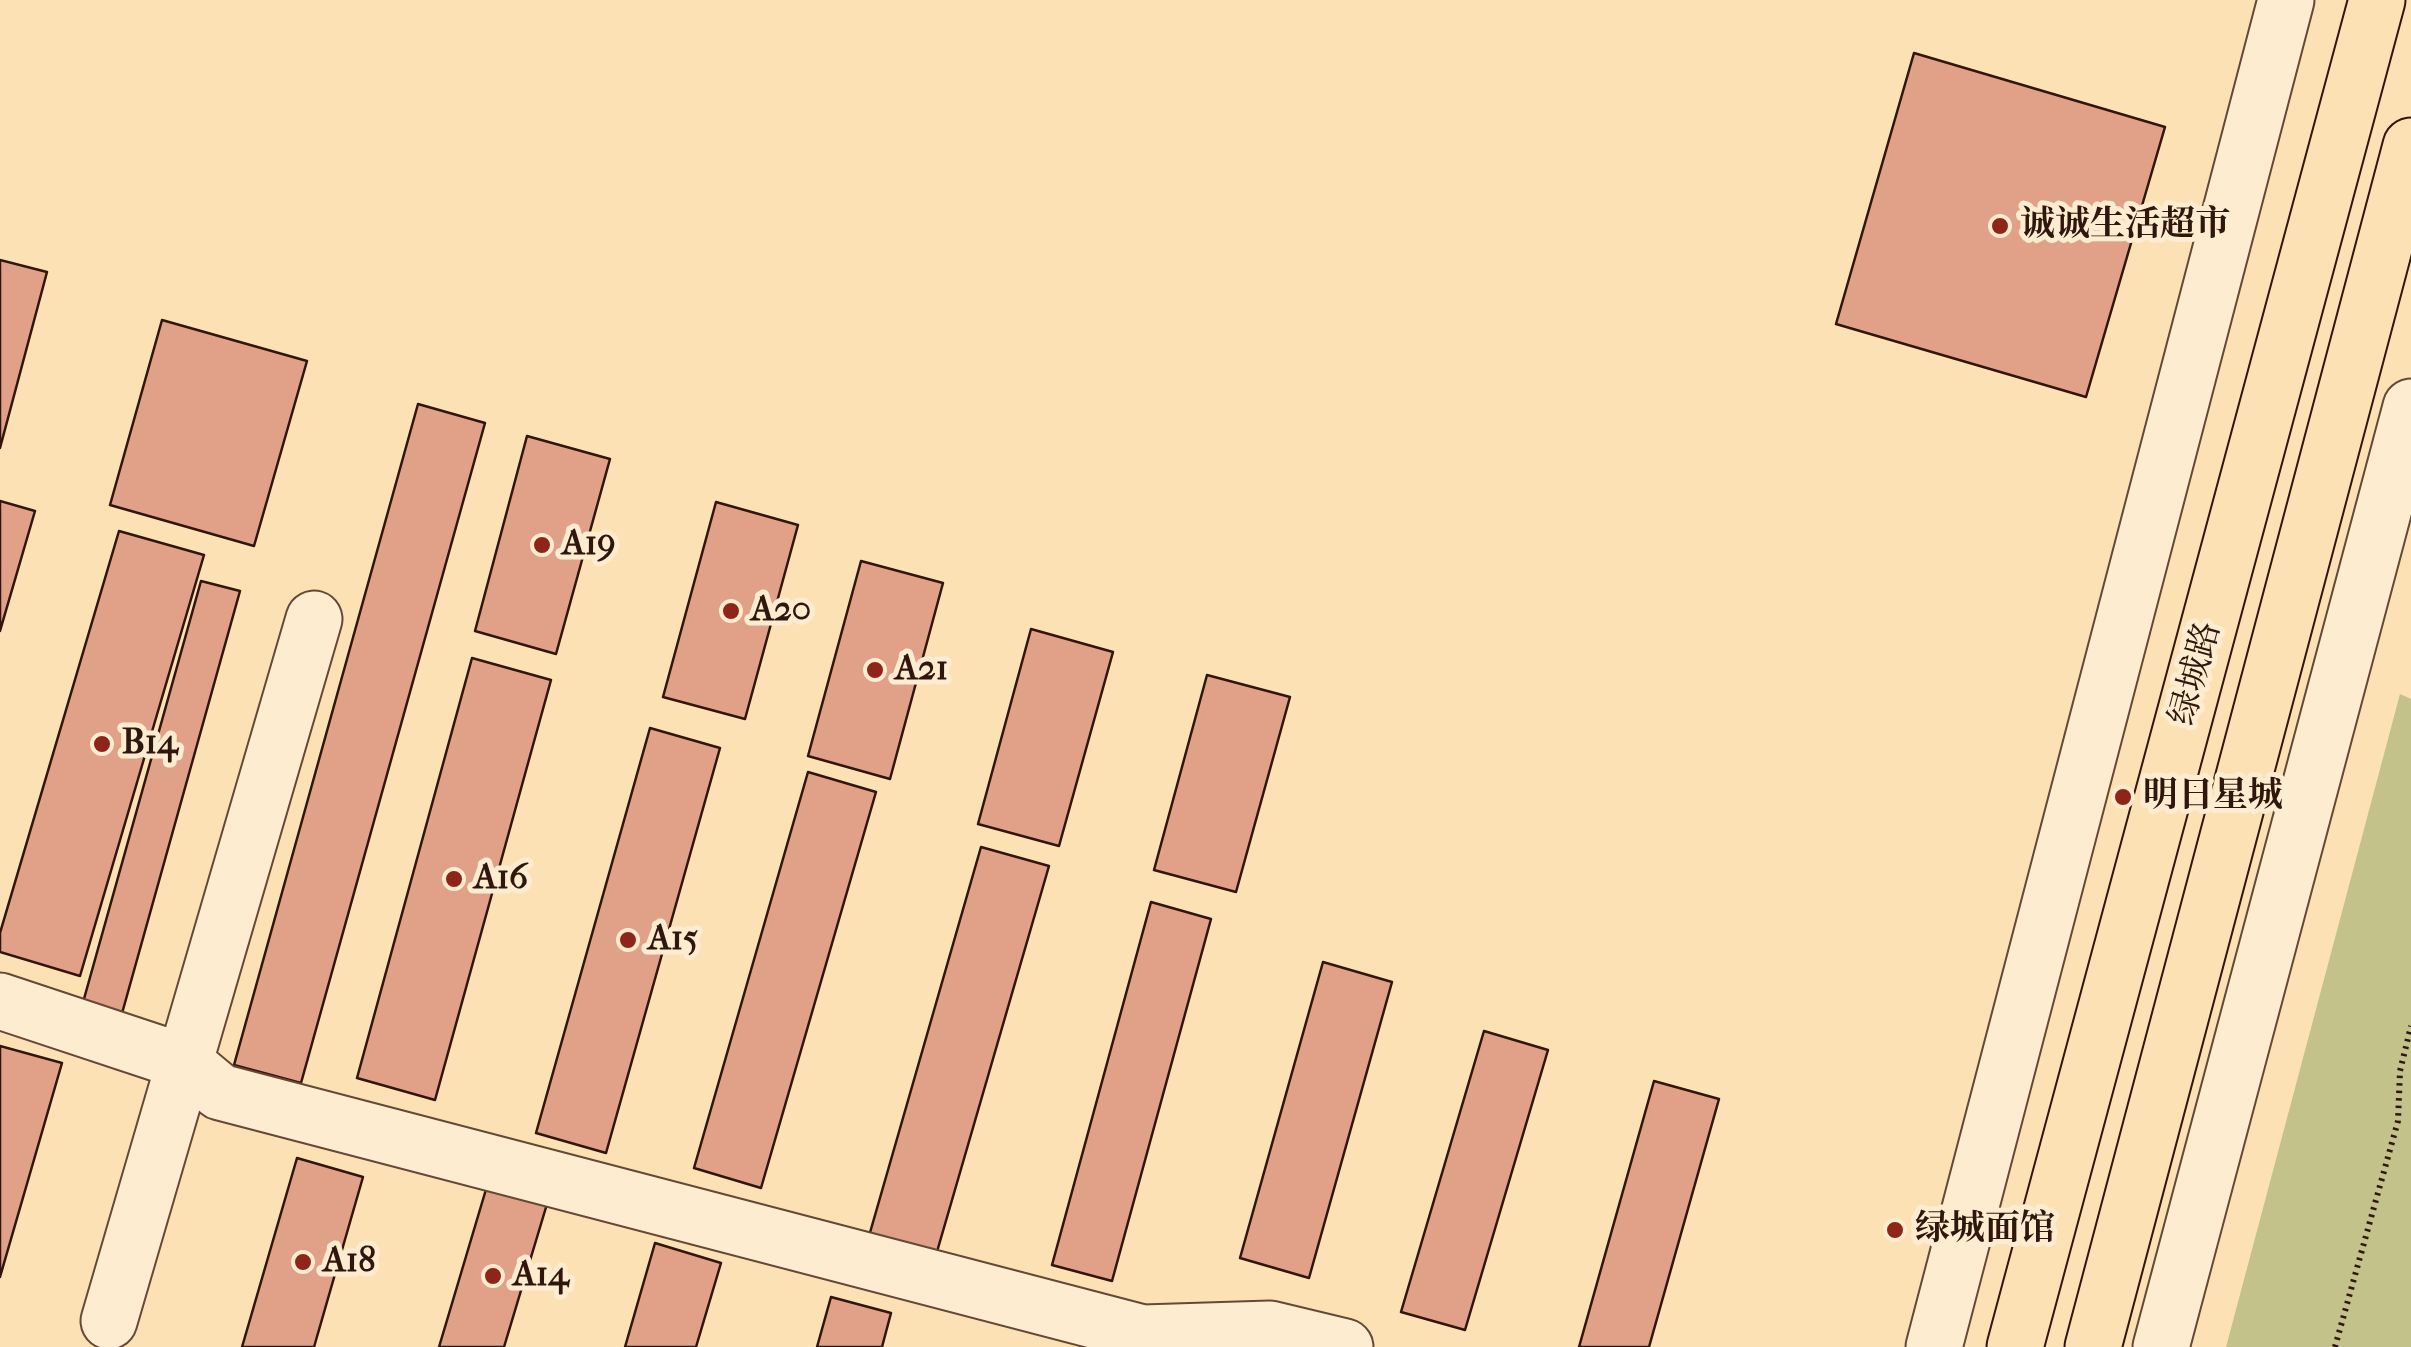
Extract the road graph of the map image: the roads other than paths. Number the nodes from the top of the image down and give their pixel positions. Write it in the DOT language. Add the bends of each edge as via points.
graph roads {
  1 [pos="2286,0"];
  2 [pos="2376,0"];
  3 [pos="2411,146"];
  4 [pos="2411,407"];
  5 [pos="314,619"];
  6 [pos="0,1001"];
  7 [pos="184,1062"];
  8 [pos="109,1320"];
  9 [pos="1345,1347"];
  10 [pos="1934,1347"];
  11 [pos="2016,1347"];
  12 [pos="2094,1347"];
  13 [pos="2161,1347"];
  1 -- 10 [label="street"];
  2 -- 11 [label="main road, 绿城路"];
  3 -- 12 [label="main road, 绿城路"];
  4 -- 13 [label="street"];
  5 -- 7 [label="street"];
  6 -- 7 [label="street"];
  7 -- 8 [label="street"];
  7 -- 9 [label="street" via="220,1092 1142,1334 1270,1329"];
}
